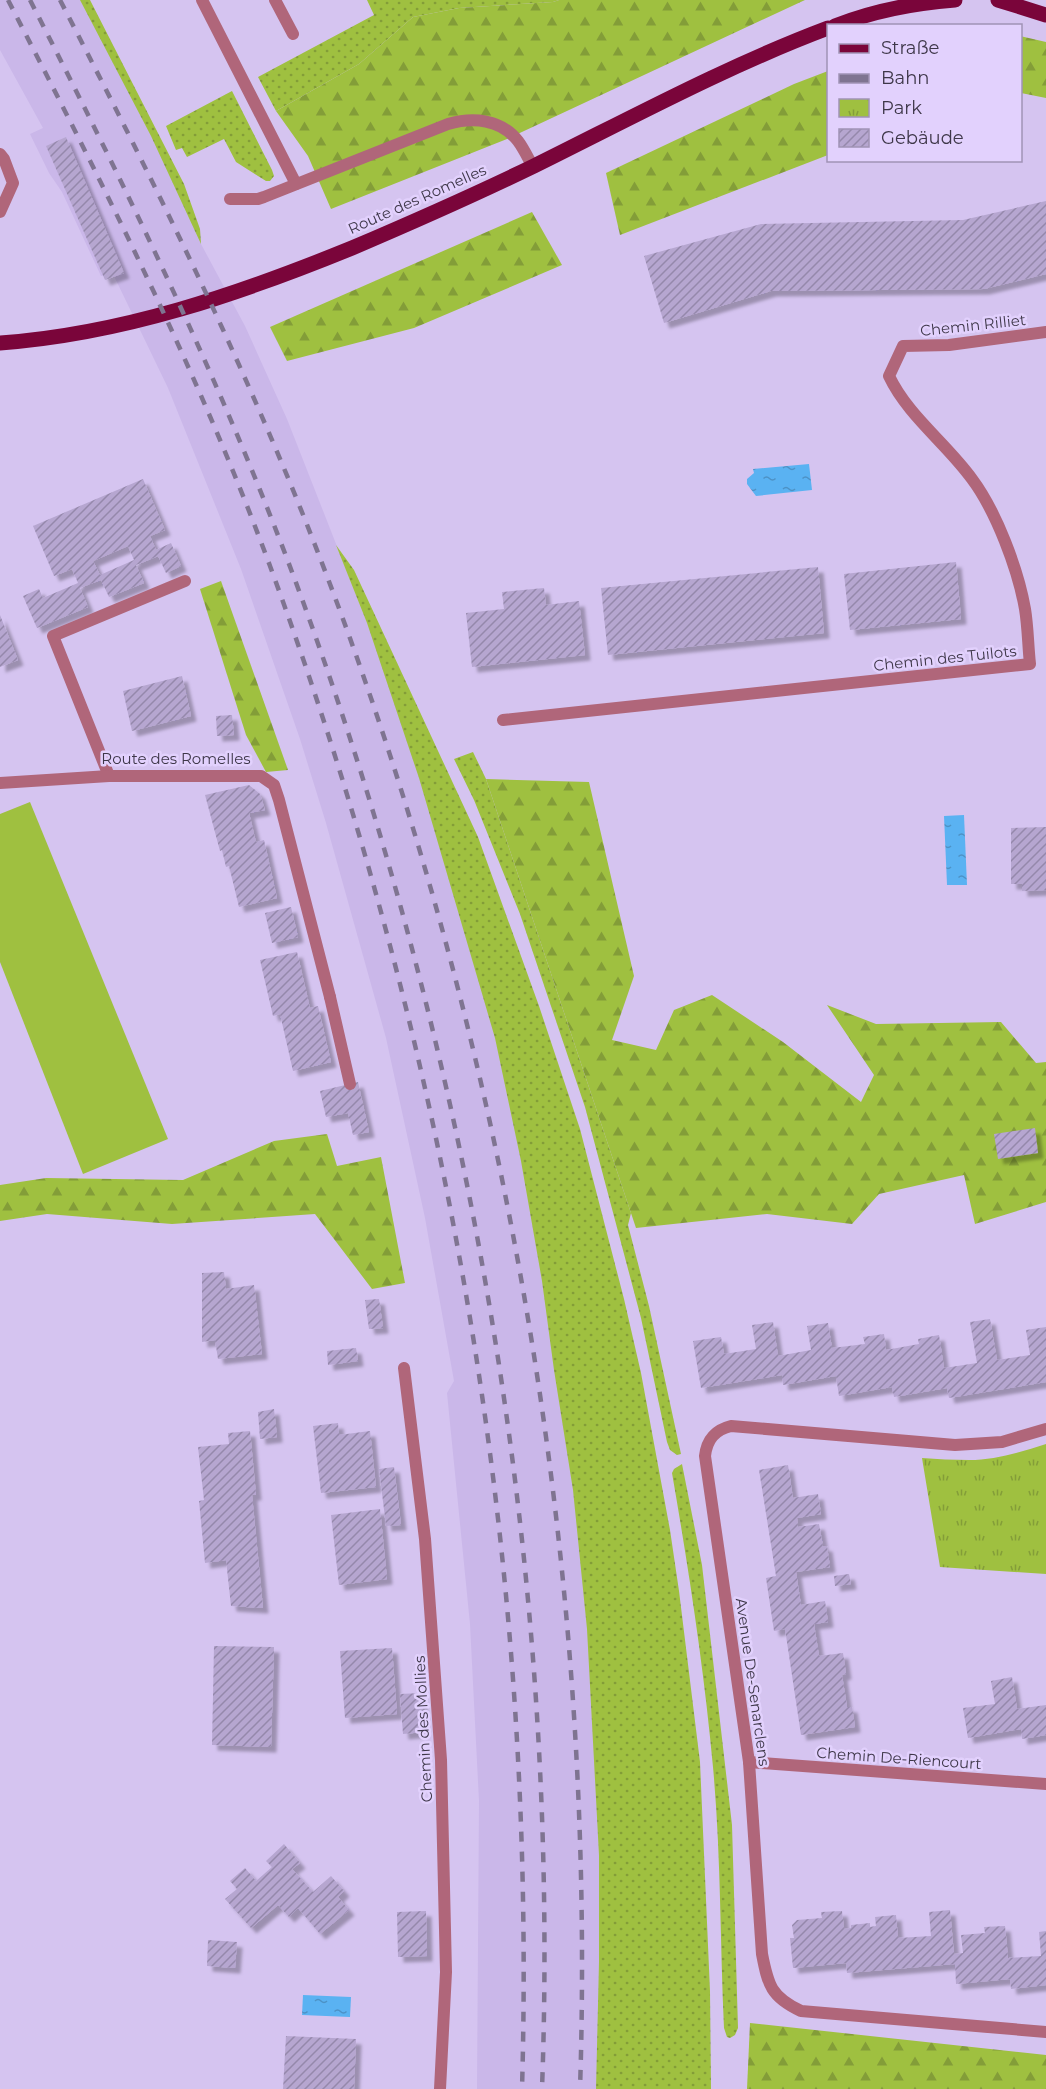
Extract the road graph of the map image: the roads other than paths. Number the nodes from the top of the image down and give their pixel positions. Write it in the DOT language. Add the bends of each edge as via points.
graph roads {
  1 [pos="202,0"];
  2 [pos="275,0"];
  3 [pos="955,0"];
  4 [pos="998,0"];
  5 [pos="1046,15"];
  6 [pos="841,24"];
  7 [pos="827,28"];
  8 [pos="293,34"];
  9 [pos="0,154"];
  10 [pos="533,166"];
  11 [pos="296,184"];
  12 [pos="230,199"];
  13 [pos="0,212"];
  14 [pos="1046,332"];
  15 [pos="0,343"];
  16 [pos="903,346"];
  17 [pos="185,581"];
  18 [pos="503,720"];
  19 [pos="110,776"];
  20 [pos="0,783"];
  21 [pos="350,1084"];
  22 [pos="404,1368"];
  23 [pos="1046,1429"];
  24 [pos="749,1762"];
  25 [pos="1046,1784"];
  26 [pos="1046,2032"];
  27 [pos="440,2089"];
  1 -- 11 [label="street"];
  2 -- 8 [label="street"];
  3 -- 6 [label="main road" via="903,7"];
  4 -- 5 [label="main road"];
  7 -- 10 [label="main road, Route des Romelles" via="699,82"];
  9 -- 13 [label="street" via="13,183"];
  10 -- 11 [label="street" via="518,140 502,128 478,119 464,120"];
  10 -- 15 [label="main road, Route des Romelles" via="398,229 199,305 130,323"];
  11 -- 12 [label="street" via="258,199"];
  14 -- 16 [label="street, Chemin Rilliet" via="949,345"];
  16 -- 18 [label="street, Chemin des Tuilots" via="889,376 903,400 972,478 991,509 1025,609 1030,664"];
  17 -- 19 [label="street" via="53,636"];
  19 -- 20 [label="street, Route des Romelles"];
  19 -- 21 [label="street, Route des Romelles" via="261,776 274,784"];
  22 -- 27 [label="street, Chemin des Mollies" via="426,1539 441,1760 446,1971"];
  23 -- 24 [label="street, Avenue De-Senarclens" via="972,1445 731,1426 714,1435 706,1444 705,1456"];
  24 -- 25 [label="street, Chemin De-Riencourt"];
  24 -- 26 [label="street, Avenue De-Senarclens" via="762,1954 774,1993 801,2011"];
}
